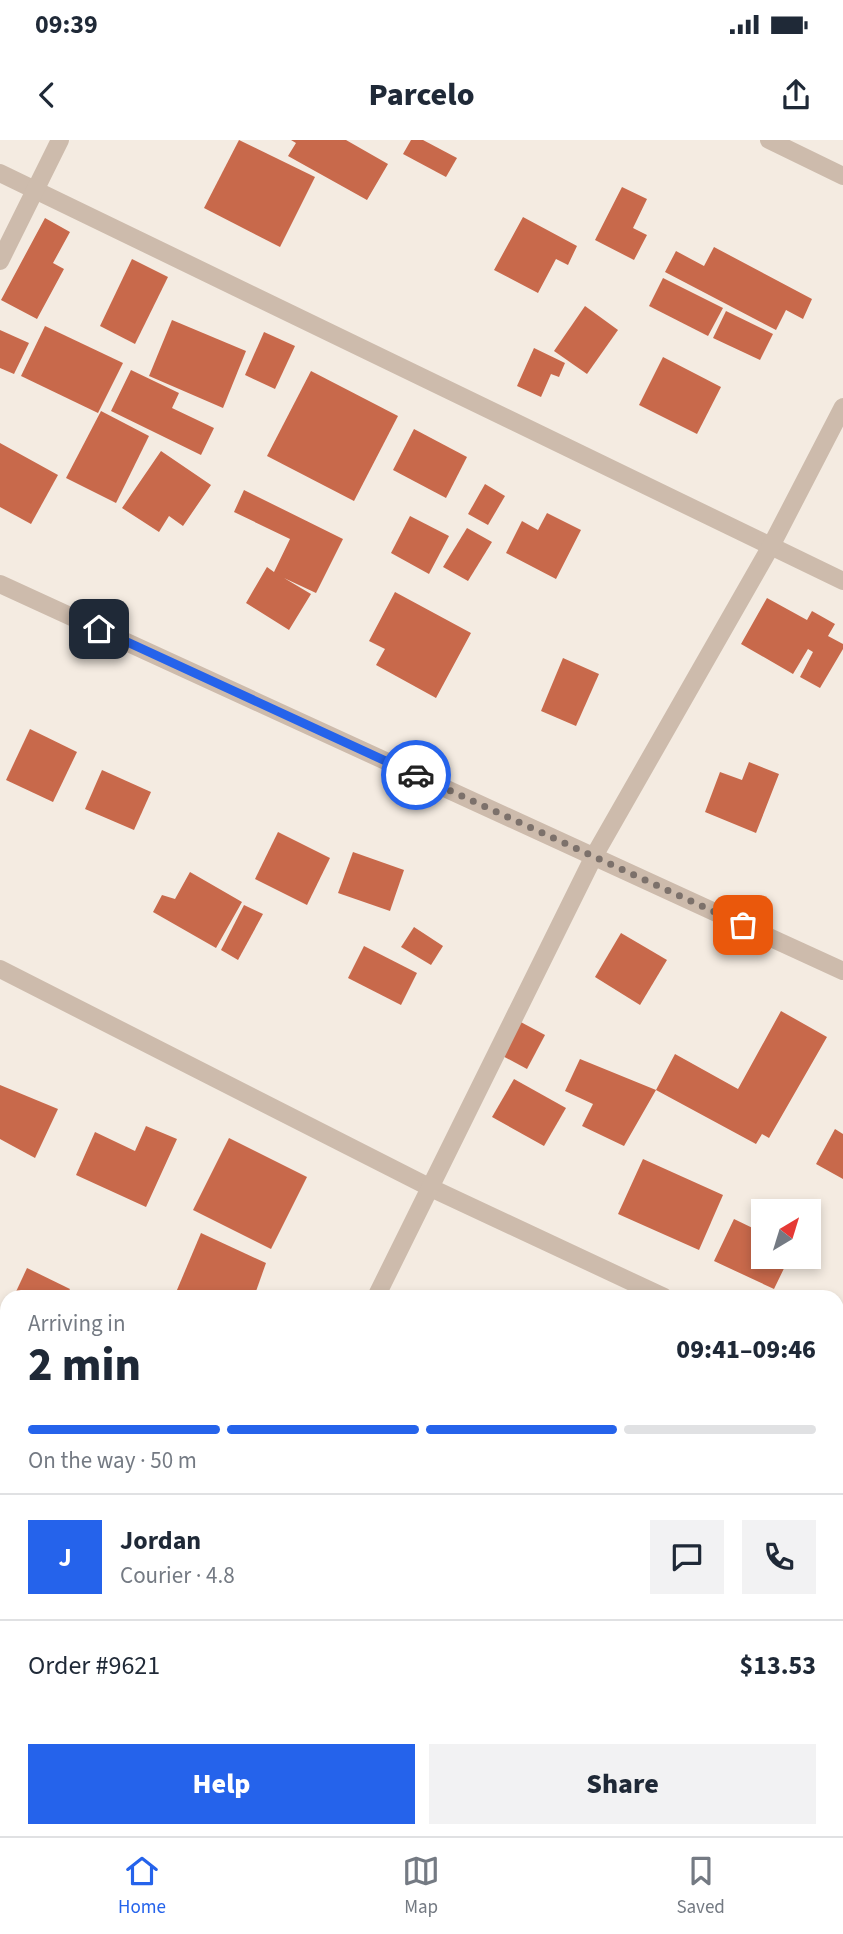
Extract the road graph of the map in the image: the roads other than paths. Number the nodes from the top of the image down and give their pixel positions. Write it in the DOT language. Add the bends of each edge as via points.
graph roads {
  1 [pos="60,140"];
  2 [pos="769,140"];
  3 [pos="0,173"];
  4 [pos="843,176"];
  5 [pos="36,190"];
  6 [pos="0,261"];
  7 [pos="843,407"];
  8 [pos="771,546"];
  9 [pos="843,582"];
  10 [pos="0,584"];
  11 [pos="594,856"];
  12 [pos="0,969"];
  13 [pos="843,971"];
  14 [pos="431,1188"];
  15 [pos="380,1290"];
  16 [pos="649,1290"];
  1 -- 5 [label="street"];
  2 -- 4 [label="street"];
  3 -- 5 [label="street"];
  5 -- 6 [label="street"];
  5 -- 8 [label="street"];
  7 -- 8 [label="street"];
  8 -- 9 [label="street"];
  8 -- 11 [label="street"];
  10 -- 11 [label="street"];
  11 -- 13 [label="street"];
  11 -- 14 [label="street"];
  12 -- 14 [label="street"];
  14 -- 15 [label="street"];
  14 -- 16 [label="street"];
}
